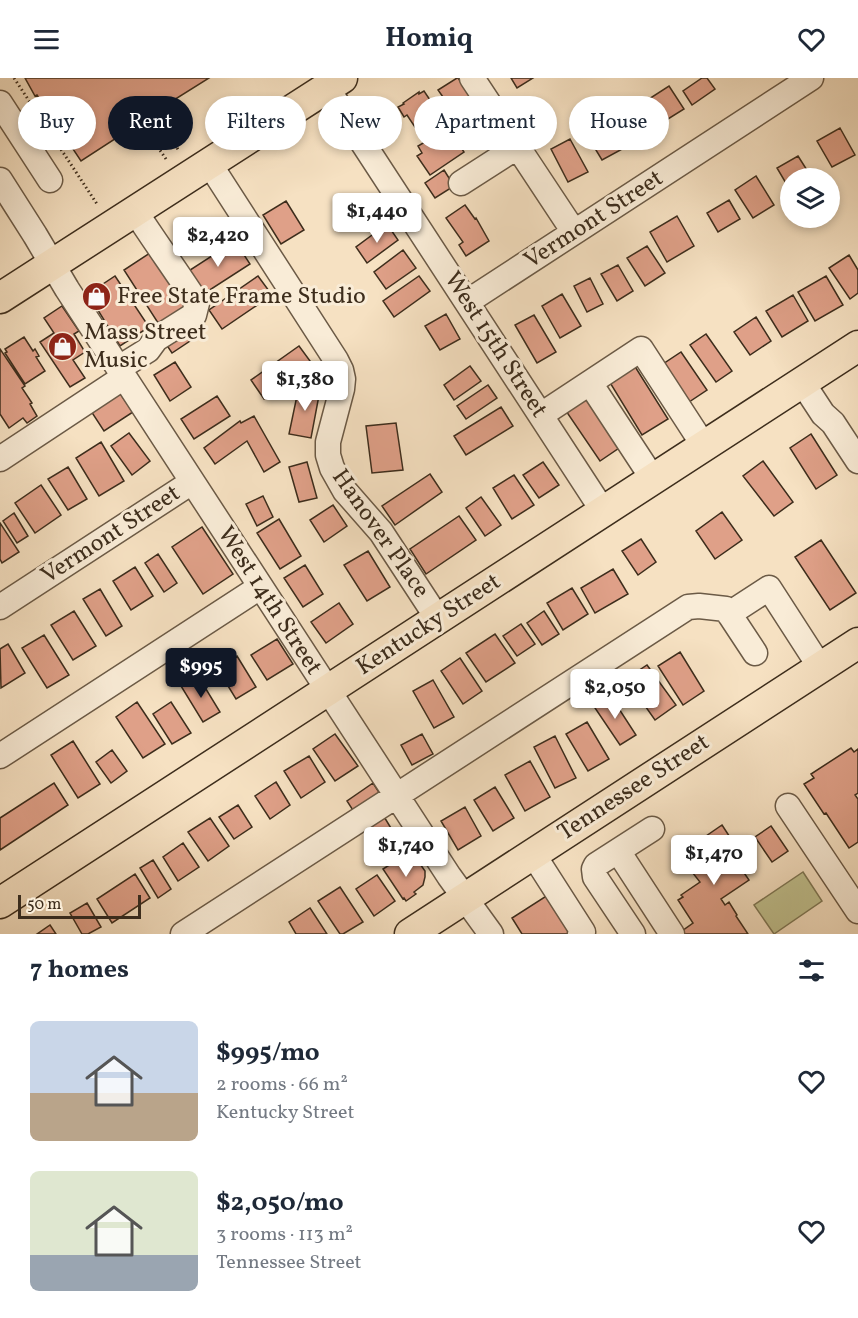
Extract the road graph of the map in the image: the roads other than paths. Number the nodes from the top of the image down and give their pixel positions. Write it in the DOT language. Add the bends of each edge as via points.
graph roads {
  1 [pos="472,78"];
  2 [pos="811,78"];
  3 [pos="323,85"];
  4 [pos="484,96"];
  5 [pos="1,105"];
  6 [pos="512,150"];
  7 [pos="519,150"];
  8 [pos="209,164"];
  9 [pos="0,180"];
  10 [pos="50,180"];
  11 [pos="461,183"];
  12 [pos="135,211"];
  13 [pos="574,232"];
  14 [pos="52,264"];
  15 [pos="0,298"];
  16 [pos="467,302"];
  17 [pos="858,346"];
  18 [pos="122,373"];
  19 [pos="802,382"];
  20 [pos="590,383"];
  21 [pos="541,415"];
  22 [pos="704,446"];
  23 [pos="0,459"];
  24 [pos="858,461"];
  25 [pos="653,479"];
  26 [pos="192,482"];
  27 [pos="603,512"];
  28 [pos="260,586"];
  29 [pos="0,607"];
  30 [pos="729,614"];
  31 [pos="438,619"];
  32 [pos="856,648"];
  33 [pos="754,653"];
  34 [pos="820,667"];
  35 [pos="328,691"];
  36 [pos="0,756"];
  37 [pos="396,795"];
  38 [pos="788,806"];
  39 [pos="652,829"];
  40 [pos="618,851"];
  41 [pos="532,854"];
  42 [pos="465,898"];
  43 [pos="856,901"];
  44 [pos="0,903"];
  45 [pos="183,934"];
  46 [pos="410,934"];
  47 [pos="491,934"];
  48 [pos="580,934"];
  49 [pos="633,934"];
  50 [pos="672,934"];
  1 -- 4 [label="street"];
  2 -- 13 [label="street, Vermont Street"];
  3 -- 8 [label="main road"];
  3 -- 16 [label="street, West 15th Street"];
  5 -- 10 [label="street"];
  6 -- 11 [label="street"];
  7 -- 13 [label="street"];
  8 -- 12 [label="main road"];
  8 -- 31 [label="street, Hanover Place" via="341,370 342,389 328,442 332,468 345,490 381,532"];
  9 -- 14 [label="street, West 14th Street"];
  12 -- 14 [label="main road"];
  12 -- 18 [label="street" via="197,308 194,315 156,339"];
  13 -- 16 [label="street, Vermont Street"];
  14 -- 15 [label="main road"];
  14 -- 18 [label="street, West 14th Street"];
  16 -- 21 [label="street, West 15th Street"];
  17 -- 19 [label="main road, Kentucky Street"];
  18 -- 23 [label="street"];
  18 -- 26 [label="street, West 14th Street"];
  19 -- 22 [label="main road, Kentucky Street"];
  19 -- 24 [label="street"];
  20 -- 21 [label="street"];
  20 -- 22 [label="street" via="641,348"];
  20 -- 25 [label="street"];
  21 -- 27 [label="street, West 15th Street"];
  22 -- 25 [label="main road, Kentucky Street"];
  25 -- 27 [label="main road, Kentucky Street"];
  26 -- 28 [label="street, West 14th Street"];
  26 -- 29 [label="street, Vermont Street"];
  27 -- 31 [label="main road, Kentucky Street"];
  28 -- 35 [label="street, West 14th Street"];
  28 -- 36 [label="street"];
  30 -- 33 [label="street"];
  30 -- 34 [label="street" via="769,588"];
  30 -- 37 [label="street" via="726,609 688,607"];
  31 -- 35 [label="main road, Kentucky Street"];
  32 -- 34 [label="main road, Tennessee Street"];
  34 -- 41 [label="main road, Tennessee Street"];
  35 -- 37 [label="street, West 14th Street"];
  35 -- 44 [label="main road, Kentucky Street"];
  37 -- 42 [label="street, West 14th Street"];
  37 -- 45 [label="street"];
  38 -- 43 [label="street"];
  39 -- 40 [label="street"];
  40 -- 49 [label="street" via="594,869"];
  40 -- 50 [label="street"];
  41 -- 42 [label="main road, Tennessee Street"];
  41 -- 48 [label="street" via="583,932"];
  42 -- 46 [label="main road, Tennessee Street"];
  42 -- 47 [label="street, West 14th Street"];
}
